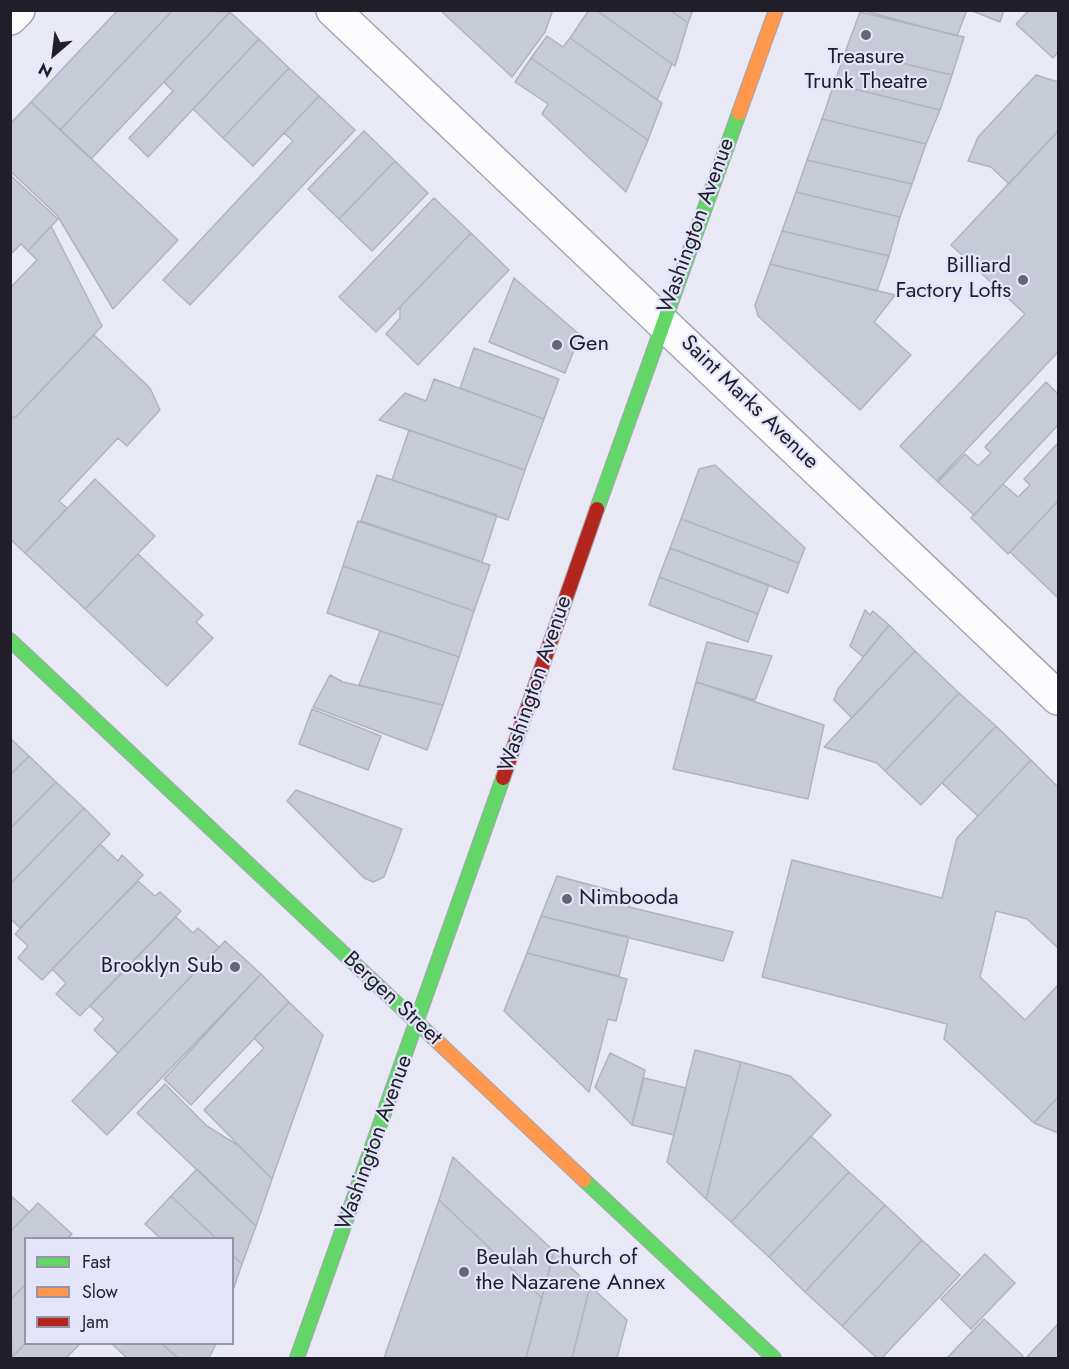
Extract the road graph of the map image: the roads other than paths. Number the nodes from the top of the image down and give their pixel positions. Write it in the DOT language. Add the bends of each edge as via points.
graph roads {
  1 [pos="18,10"];
  2 [pos="333,10"];
  3 [pos="776,10"];
  4 [pos="10,18"];
  5 [pos="663,320"];
  6 [pos="10,639"];
  7 [pos="1059,698"];
  8 [pos="418,1024"];
  9 [pos="297,1359"];
  10 [pos="774,1359"];
  1 -- 4 [label="street"];
  2 -- 5 [label="street, Saint Marks Avenue"];
  3 -- 5 [label="main road, Washington Avenue"];
  5 -- 7 [label="street, Saint Marks Avenue"];
  5 -- 8 [label="main road, Washington Avenue"];
  6 -- 8 [label="main road, Bergen Street"];
  8 -- 9 [label="main road, Washington Avenue"];
  8 -- 10 [label="main road, Bergen Street"];
}
